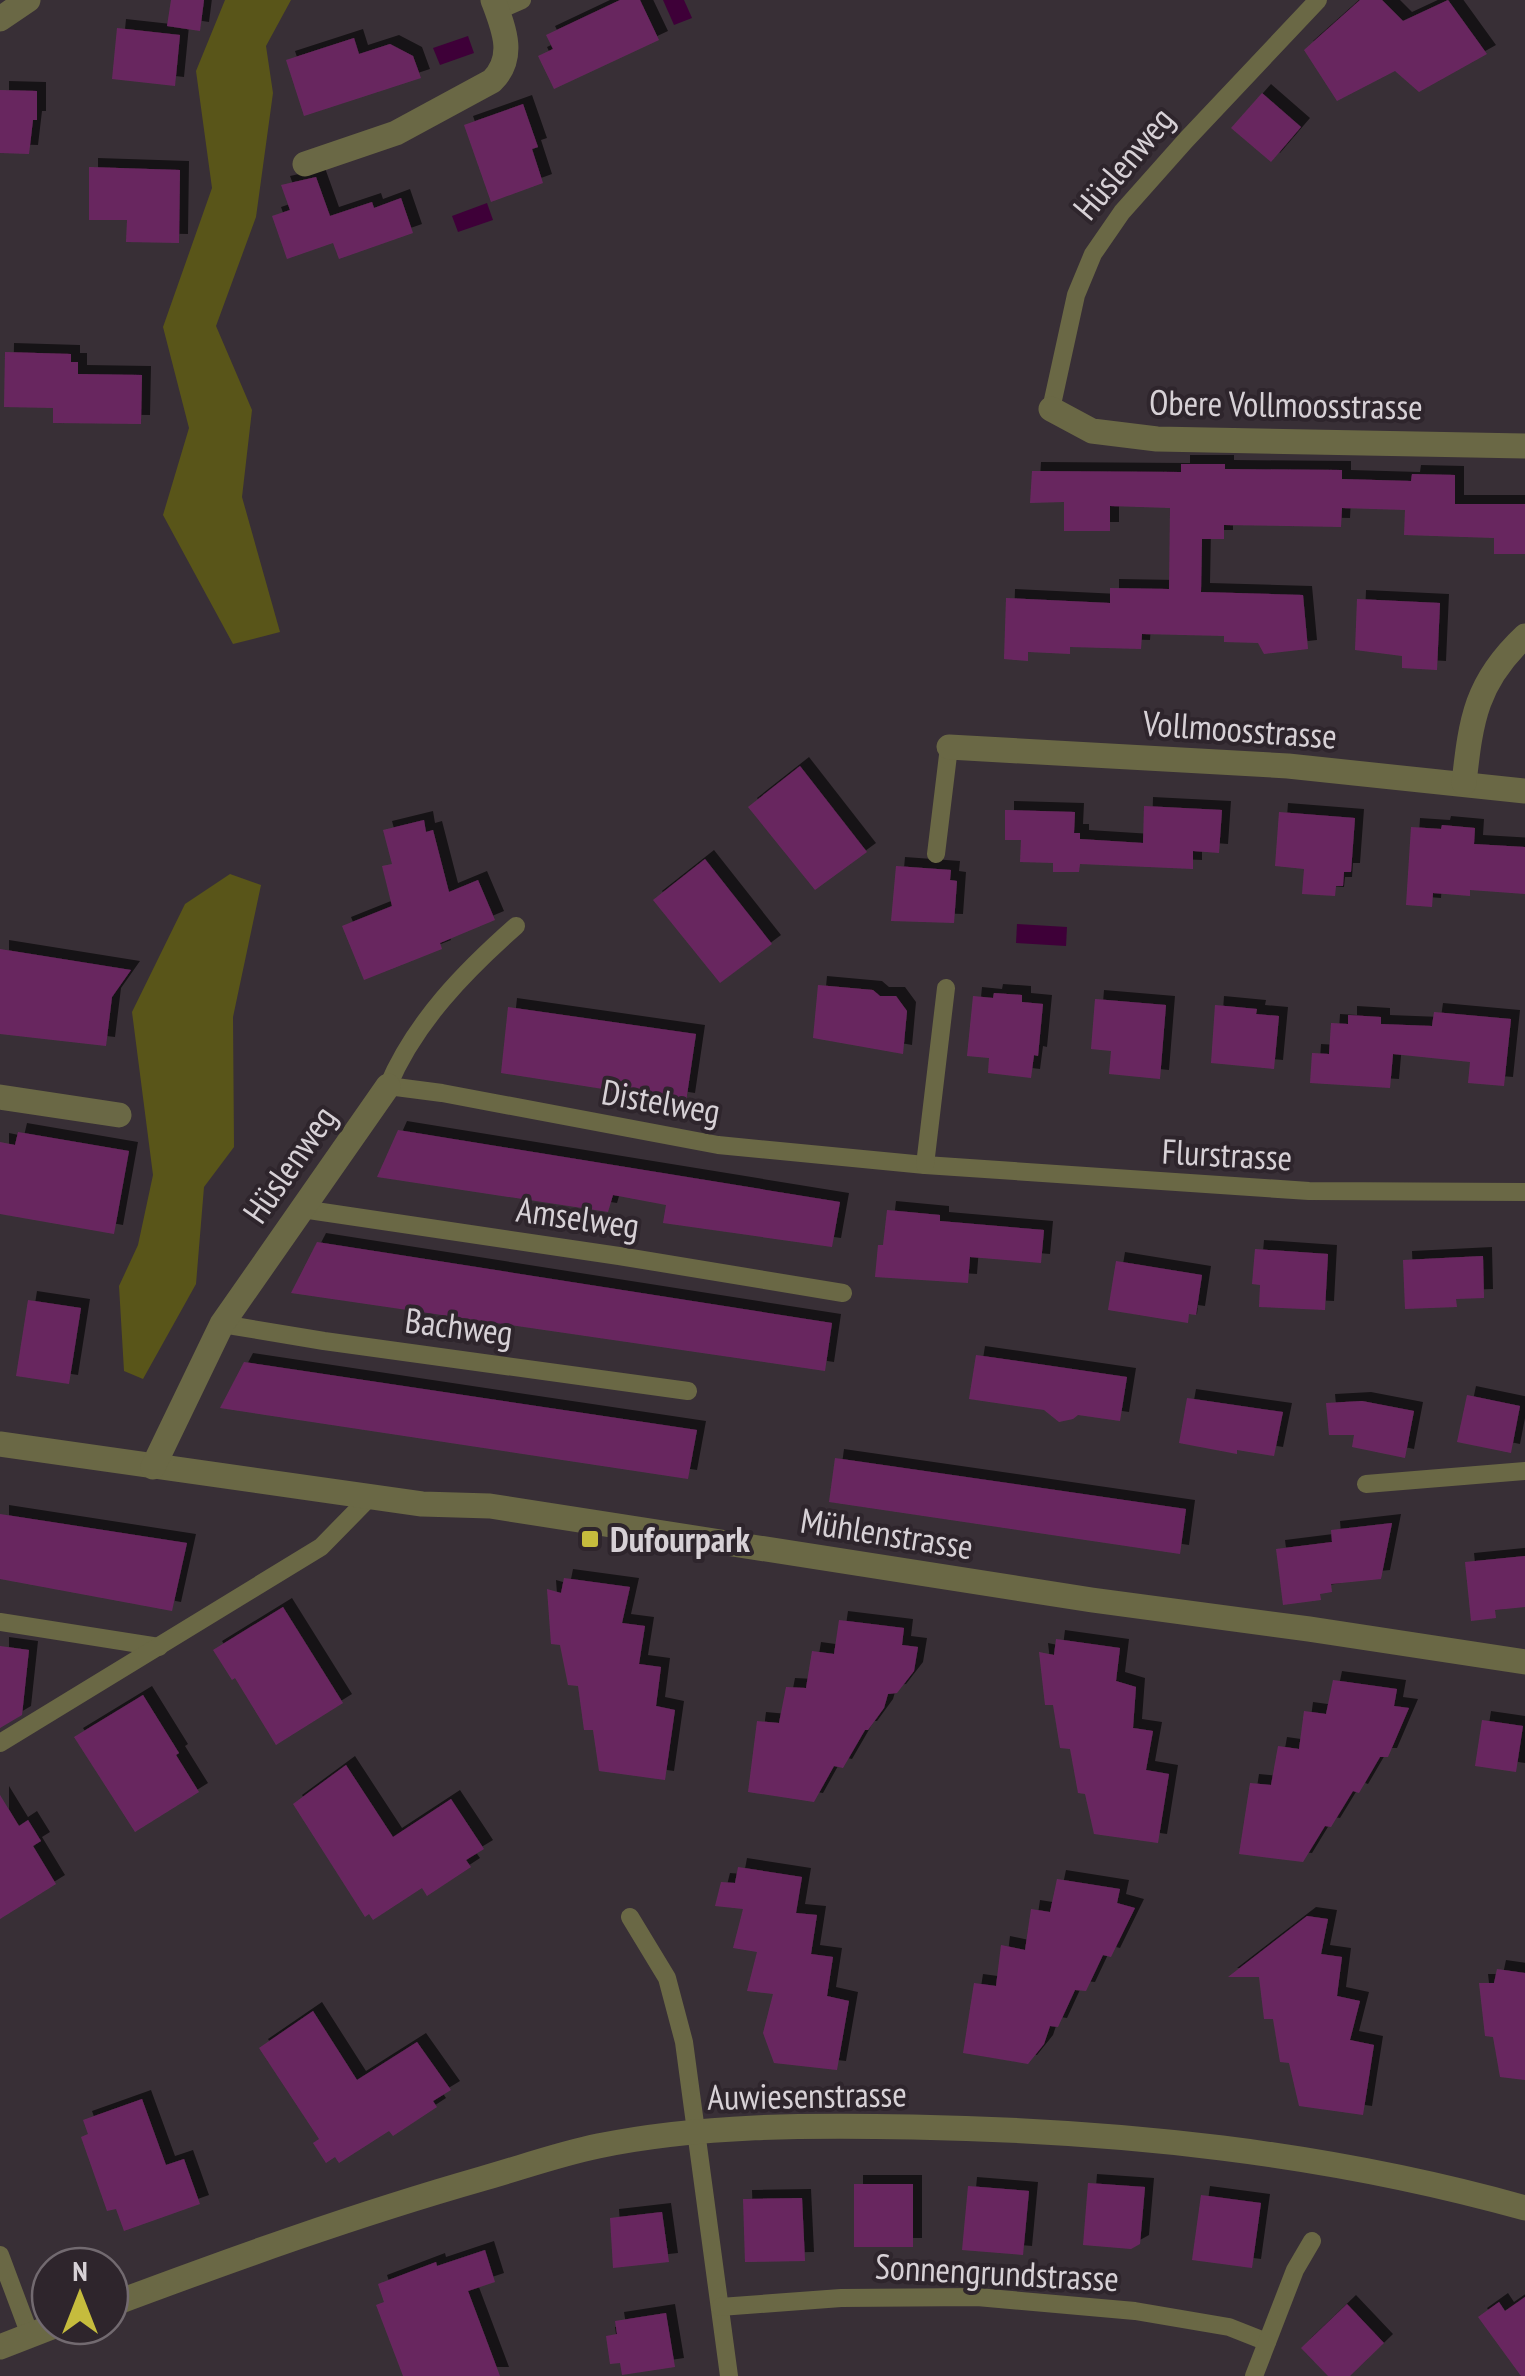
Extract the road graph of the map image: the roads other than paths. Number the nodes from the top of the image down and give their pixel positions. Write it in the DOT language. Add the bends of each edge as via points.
graph roads {
  1 [pos="28,0"];
  2 [pos="522,0"];
  3 [pos="1318,0"];
  4 [pos="495,5"];
  5 [pos="0,19"];
  6 [pos="304,164"];
  7 [pos="1052,409"];
  8 [pos="1525,446"];
  9 [pos="1525,636"];
  10 [pos="950,747"];
  11 [pos="1464,783"];
  12 [pos="1525,791"];
  13 [pos="936,854"];
  14 [pos="516,926"];
  15 [pos="946,988"];
  16 [pos="388,1086"];
  17 [pos="0,1097"];
  18 [pos="119,1114"];
  19 [pos="925,1166"];
  20 [pos="1525,1192"];
  21 [pos="302,1209"];
  22 [pos="843,1293"];
  23 [pos="222,1324"];
  24 [pos="688,1391"];
  25 [pos="0,1444"];
  26 [pos="153,1467"];
  27 [pos="1525,1471"];
  28 [pos="1366,1484"];
  29 [pos="370,1498"];
  30 [pos="0,1622"];
  31 [pos="158,1647"];
  32 [pos="1525,1662"];
  33 [pos="0,1744"];
  34 [pos="630,1917"];
  35 [pos="695,2132"];
  36 [pos="1525,2208"];
  37 [pos="1312,2242"];
  38 [pos="0,2255"];
  39 [pos="130,2298"];
  40 [pos="720,2307"];
  41 [pos="30,2309"];
  42 [pos="30,2335"];
  43 [pos="1267,2342"];
  44 [pos="0,2347"];
  45 [pos="730,2376"];
  46 [pos="1254,2376"];
  1 -- 5 [label="street"];
  2 -- 4 [label="lane"];
  3 -- 7 [label="lane, Hüslenweg" via="1122,212 1093,254 1076,295"];
  4 -- 6 [label="street" via="507,57 492,81 396,133"];
  7 -- 8 [label="street, Obere Vollmoosstrasse" via="1092,430 1157,439"];
  9 -- 11 [label="street" via="1481,693"];
  10 -- 11 [label="street, Vollmoosstrasse"];
  10 -- 13 [label="lane"];
  11 -- 12 [label="street, Vollmoosstrasse"];
  14 -- 16 [label="lane, Hüslenweg" via="468,969 402,1052"];
  15 -- 19 [label="lane"];
  16 -- 19 [label="lane, Distelweg" via="718,1144"];
  16 -- 21 [label="street, Hüslenweg"];
  17 -- 18 [label="street"];
  19 -- 20 [label="lane, Flurstrasse" via="1310,1191"];
  21 -- 22 [label="lane, Amselweg"];
  21 -- 23 [label="street, Hüslenweg"];
  23 -- 24 [label="lane, Bachweg"];
  23 -- 26 [label="street, Hüslenweg"];
  25 -- 26 [label="street, Mühlenstrasse"];
  26 -- 29 [label="street, Mühlenstrasse"];
  27 -- 28 [label="lane"];
  29 -- 31 [label="lane" via="321,1547"];
  29 -- 32 [label="street, Mühlenstrasse" via="490,1506"];
  30 -- 31 [label="lane"];
  31 -- 33 [label="lane"];
  34 -- 35 [label="lane" via="667,1978 684,2042"];
  35 -- 36 [label="street, Auwiesenstrasse" via="818,2125 1131,2136 1384,2174"];
  35 -- 39 [label="street, Auwiesenstrasse" via="596,2146 369,2212"];
  35 -- 40 [label="lane"];
  37 -- 43 [label="lane"];
  38 -- 41 [label="lane"];
  40 -- 43 [label="lane, Sonnengrundstrasse" via="977,2297 1134,2311 1229,2327"];
  40 -- 45 [label="lane"];
  42 -- 44 [label="street"];
  43 -- 46 [label="lane"];
}
